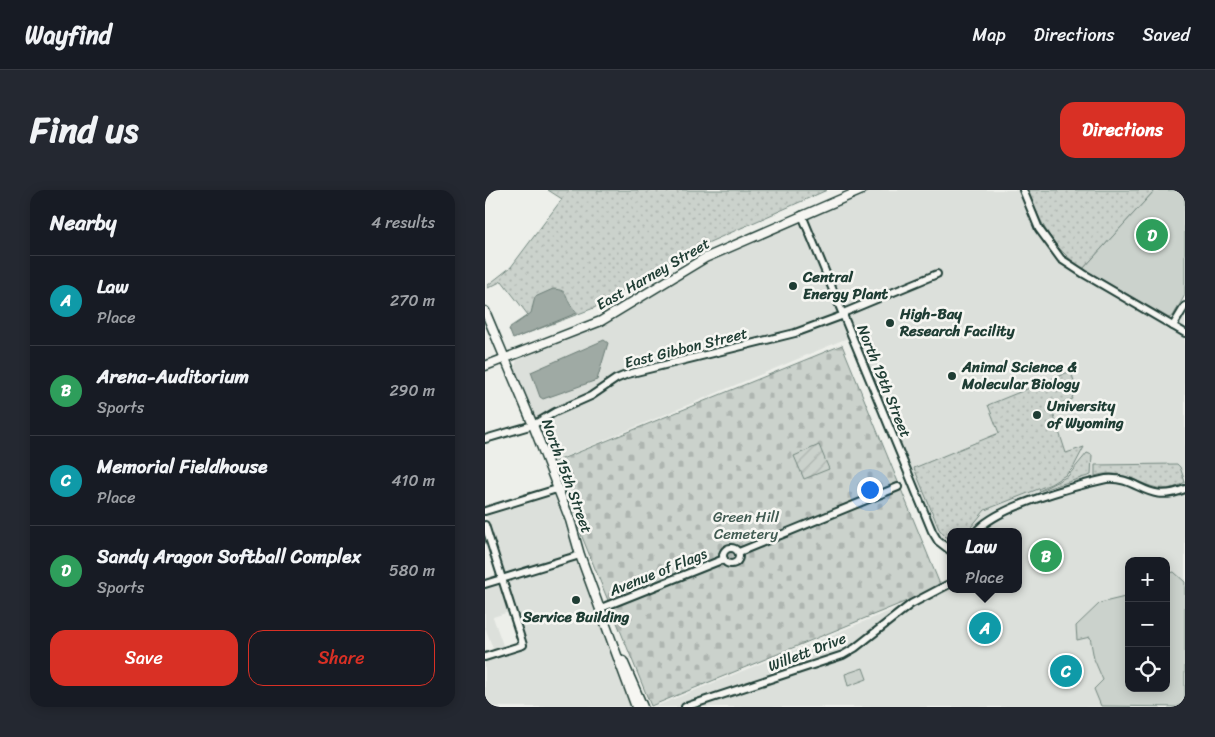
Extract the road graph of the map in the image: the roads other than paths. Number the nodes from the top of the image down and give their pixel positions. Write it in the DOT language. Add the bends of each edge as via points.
graph roads {
  1 [pos="862,190"];
  2 [pos="1023,190"];
  3 [pos="802,215"];
  4 [pos="937,274"];
  5 [pos="1185,306"];
  6 [pos="485,311"];
  7 [pos="843,314"];
  8 [pos="1173,326"];
  9 [pos="1185,333"];
  10 [pos="504,359"];
  11 [pos="485,366"];
  12 [pos="533,424"];
  13 [pos="485,439"];
  14 [pos="898,487"];
  15 [pos="557,489"];
  16 [pos="1185,489"];
  17 [pos="485,511"];
  18 [pos="485,525"];
  19 [pos="980,528"];
  20 [pos="947,548"];
  21 [pos="739,552"];
  22 [pos="580,555"];
  23 [pos="723,559"];
  24 [pos="502,579"];
  25 [pos="485,584"];
  26 [pos="947,585"];
  27 [pos="601,608"];
  28 [pos="617,653"];
  29 [pos="485,657"];
  30 [pos="636,707"];
  31 [pos="643,707"];
  32 [pos="685,707"];
  1 -- 3 [label="main road, East Harney Street"];
  2 -- 8 [label="street" via="1039,229 1061,259"];
  3 -- 7 [label="street, North 19th Street"];
  3 -- 10 [label="main road, East Harney Street" via="688,267 601,321"];
  4 -- 7 [label="street, East Gibbon Street"];
  5 -- 8 [label="street"];
  6 -- 10 [label="main road, North 15th Street"];
  7 -- 12 [label="street, East Gibbon Street" via="795,333 628,374"];
  7 -- 20 [label="street, North 19th Street" via="932,531"];
  8 -- 9 [label="street"];
  10 -- 11 [label="main road, East Harney Street"];
  10 -- 12 [label="main road, North 15th Street"];
  12 -- 13 [label="street, East Gibbon Street"];
  12 -- 15 [label="main road, North 15th Street"];
  14 -- 21 [label="street"];
  15 -- 17 [label="street"];
  15 -- 22 [label="main road, North 15th Street"];
  16 -- 19 [label="street" via="1155,495 1122,480 1106,479 1003,511"];
  18 -- 24 [label="street"];
  21 -- 23 [label="street" via="729,548 723,552"];
  21 -- 23 [label="street" via="734,563 729,564"];
  22 -- 24 [label="street"];
  22 -- 27 [label="main road, North 15th Street"];
  23 -- 27 [label="street, Avenue of Flags"];
  24 -- 25 [label="street"];
  24 -- 29 [label="street" via="523,645"];
  26 -- 32 [label="street, Willett Drive" via="911,604 843,655"];
  27 -- 28 [label="main road, North 15th Street"];
  28 -- 30 [label="main road, North 15th Street"];
  28 -- 31 [label="main road, North 15th Street"];
}
